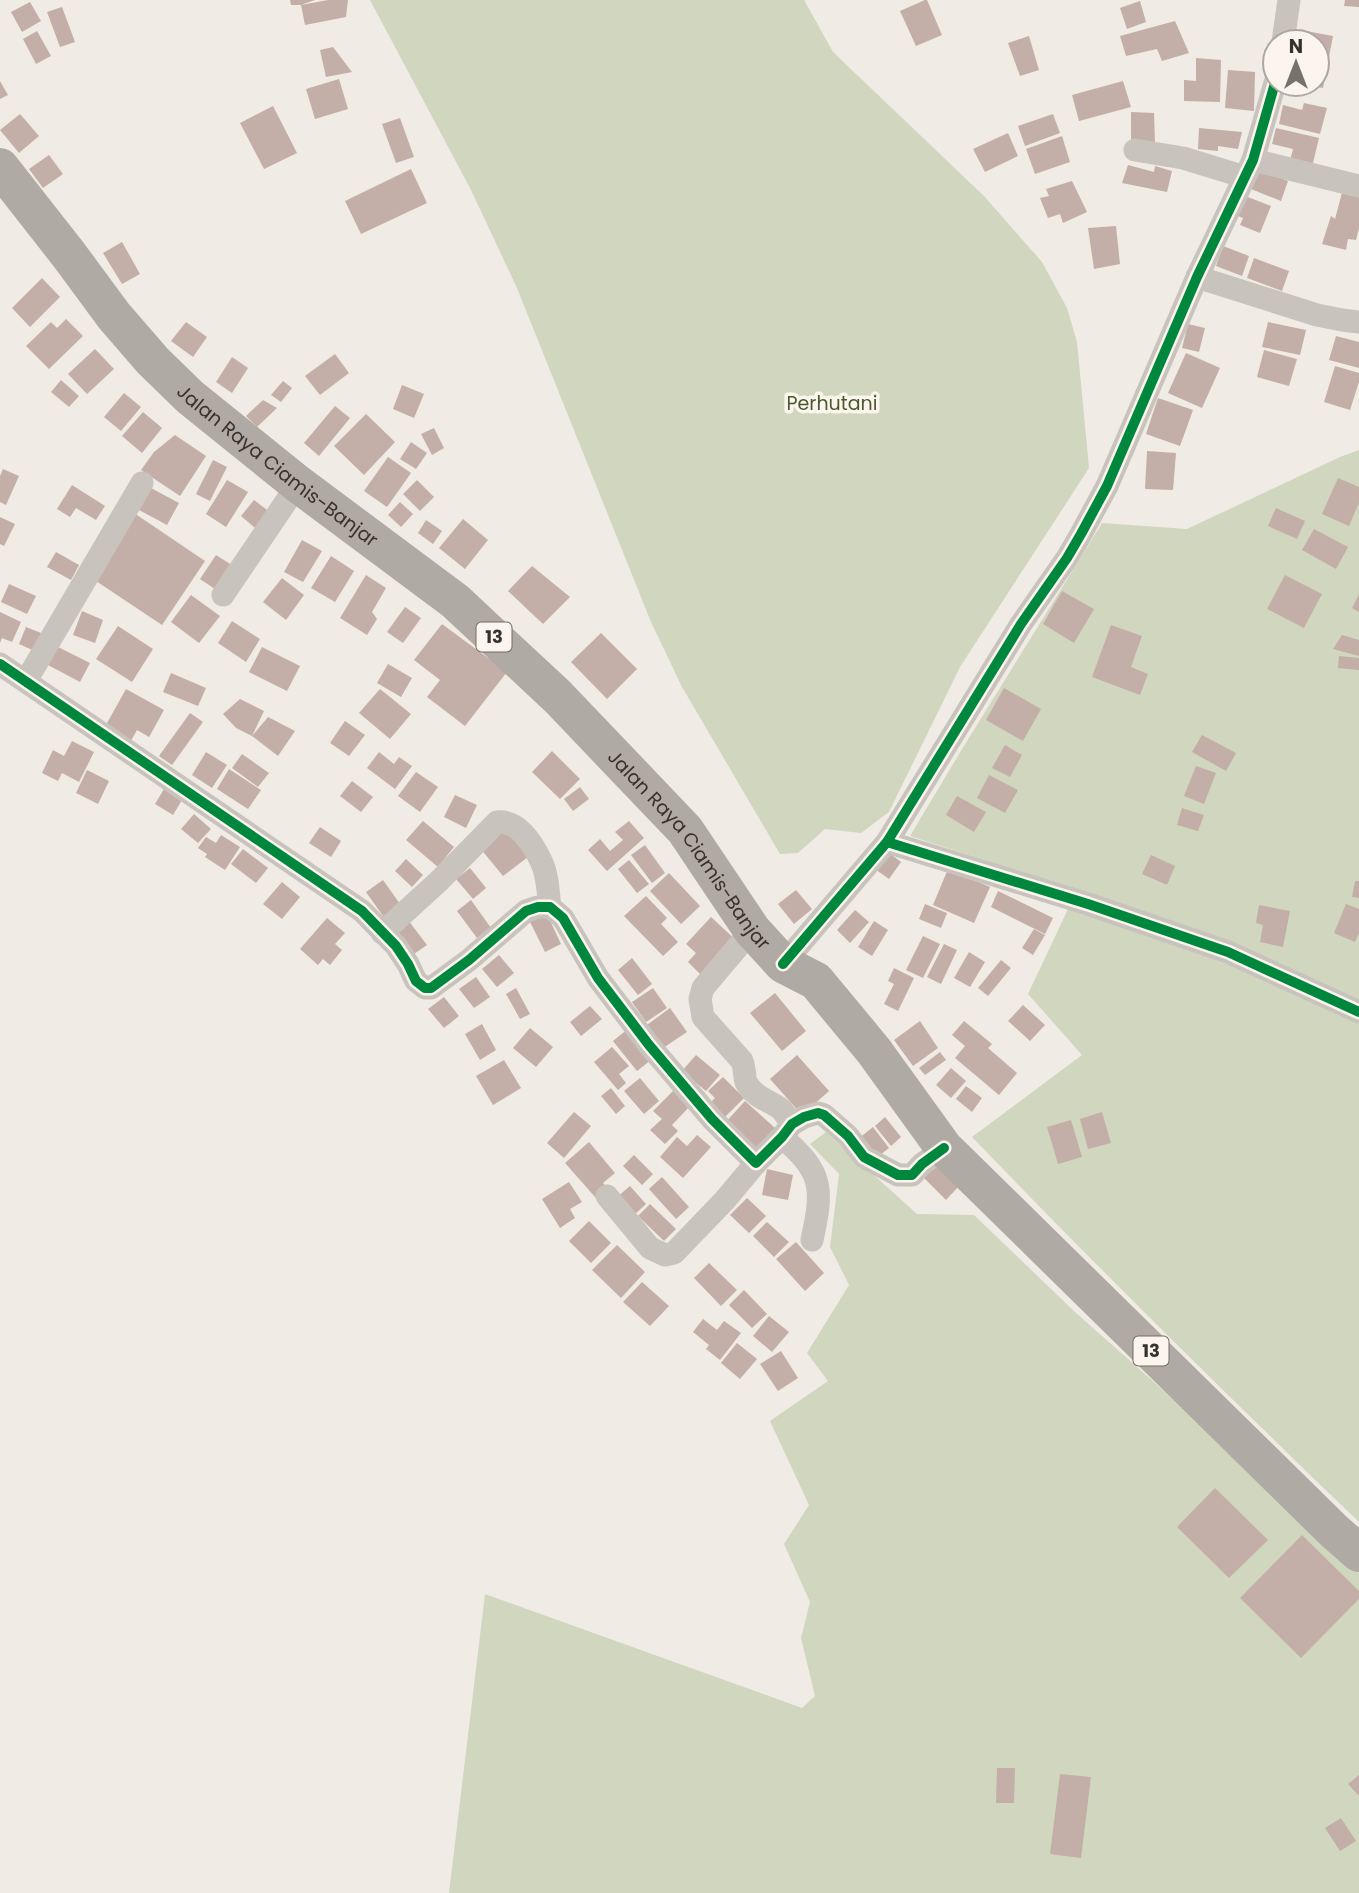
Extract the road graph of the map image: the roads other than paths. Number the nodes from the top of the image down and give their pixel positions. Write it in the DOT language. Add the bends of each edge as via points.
graph roads {
  1 [pos="1289,0"];
  2 [pos="1285,28"];
  3 [pos="1270,98"];
  4 [pos="1135,150"];
  5 [pos="0,167"];
  6 [pos="1249,169"];
  7 [pos="1359,187"];
  8 [pos="1198,277"];
  9 [pos="1359,322"];
  10 [pos="142,483"];
  11 [pos="298,484"];
  12 [pos="223,595"];
  13 [pos="0,664"];
  14 [pos="26,681"];
  15 [pos="887,842"];
  16 [pos="550,907"];
  17 [pos="752,930"];
  18 [pos="382,933"];
  19 [pos="783,964"];
  20 [pos="1359,1012"];
  21 [pos="787,1130"];
  22 [pos="944,1147"];
  23 [pos="756,1163"];
  24 [pos="607,1196"];
  25 [pos="812,1240"];
  26 [pos="1359,1553"];
  1 -- 2 [label="street"];
  3 -- 6 [label="street"];
  4 -- 6 [label="street"];
  5 -- 11 [label="highway, Jalan Raya Ciamis-Banjar / 13" via="153,361"];
  6 -- 7 [label="street"];
  6 -- 8 [label="street"];
  8 -- 9 [label="street" via="1317,314"];
  8 -- 15 [label="street" via="1094,510"];
  10 -- 14 [label="street"];
  11 -- 12 [label="street"];
  11 -- 17 [label="highway, Jalan Raya Ciamis-Banjar / 13" via="455,601 558,697 685,830"];
  13 -- 14 [label="street"];
  14 -- 18 [label="street" via="362,911"];
  15 -- 19 [label="street"];
  15 -- 20 [label="street" via="1228,952"];
  16 -- 18 [label="street" via="526,911 432,988 416,981 396,946"];
  16 -- 18 [label="street" via="542,862 513,824 497,822"];
  16 -- 23 [label="street" via="563,918 598,978 649,1045"];
  17 -- 19 [label="highway, Jalan Raya Ciamis-Banjar / 13"];
  17 -- 21 [label="street" via="703,989 700,1005 703,1017 742,1060 748,1085 758,1097 781,1110"];
  19 -- 22 [label="highway, Jalan Raya Ciamis-Banjar / 13" via="816,981"];
  21 -- 22 [label="street" via="804,1117 824,1115 864,1157 898,1175 912,1175"];
  21 -- 23 [label="street"];
  21 -- 25 [label="street" via="817,1184 819,1207"];
  22 -- 26 [label="highway, Jalan Raya Ciamis-Banjar / 13"];
  23 -- 24 [label="street" via="674,1253 665,1255 650,1248"];
}
